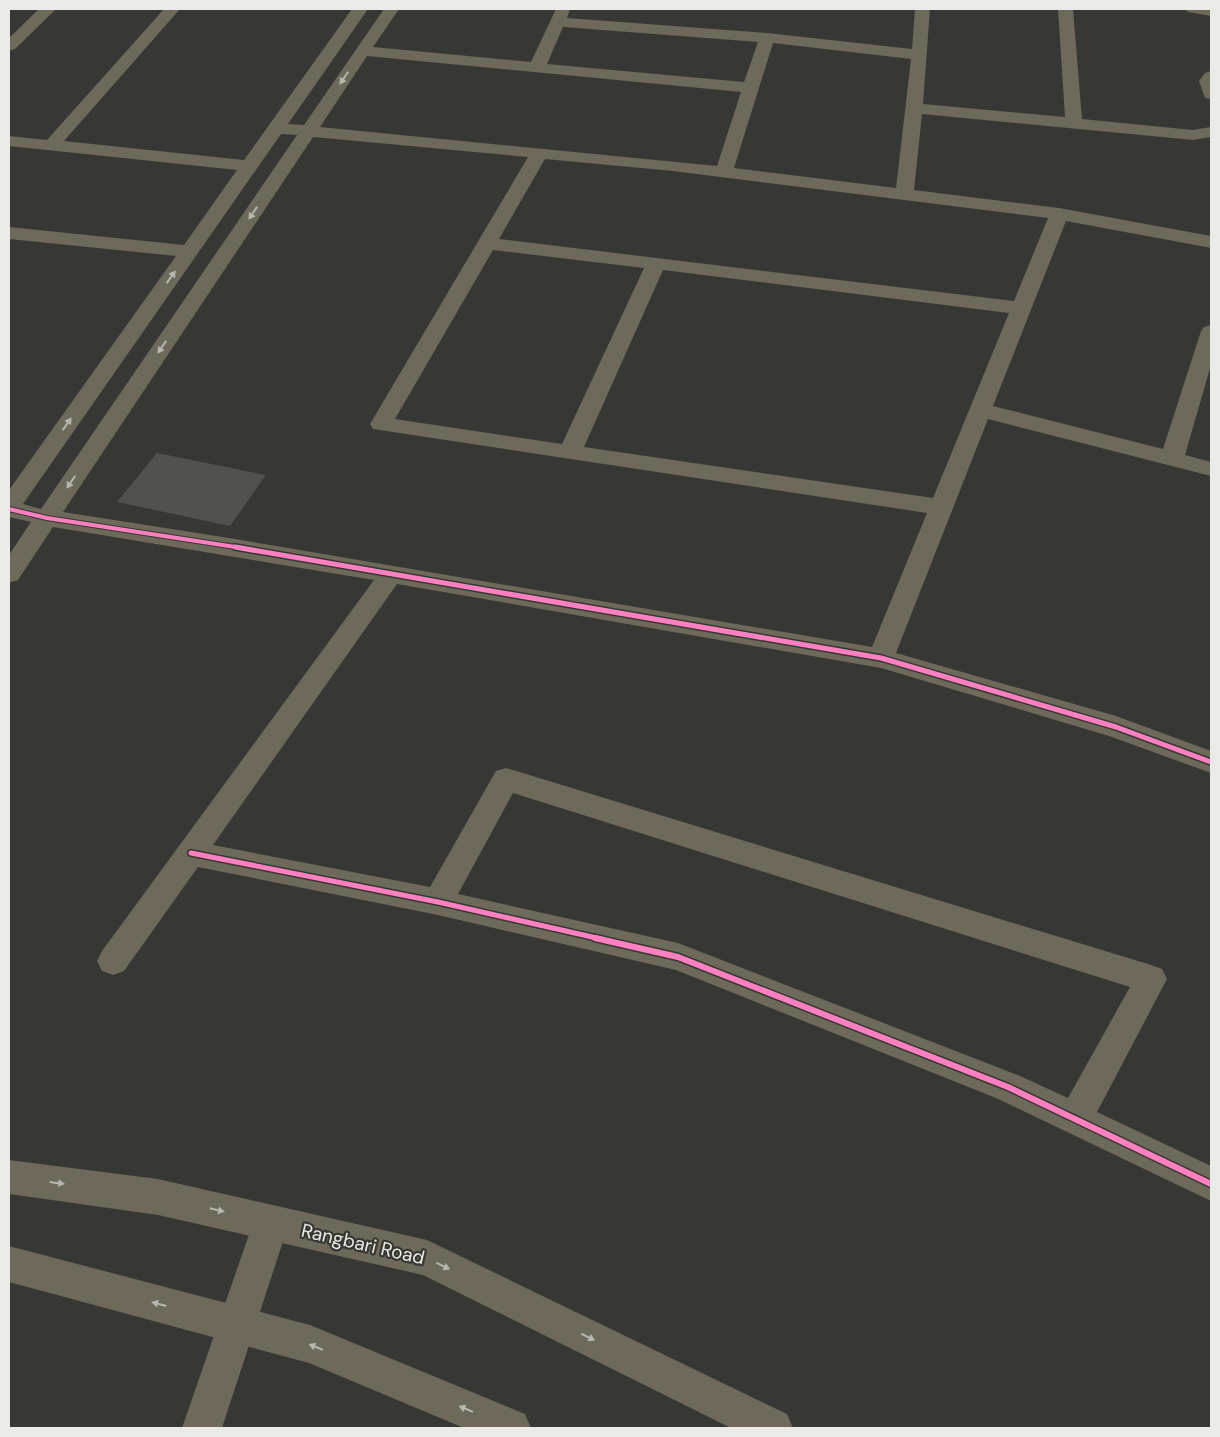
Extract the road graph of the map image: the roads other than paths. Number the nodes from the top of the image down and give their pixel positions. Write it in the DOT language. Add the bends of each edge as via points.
graph roads {
  1 [pos="48,9"];
  2 [pos="172,9"];
  3 [pos="360,9"];
  4 [pos="391,9"];
  5 [pos="923,9"];
  6 [pos="1066,9"];
  7 [pos="1193,9"];
  8 [pos="1211,11"];
  9 [pos="560,15"];
  10 [pos="767,38"];
  11 [pos="9,46"];
  12 [pos="363,50"];
  13 [pos="920,55"];
  14 [pos="537,68"];
  15 [pos="1211,76"];
  16 [pos="750,88"];
  17 [pos="1211,94"];
  18 [pos="914,108"];
  19 [pos="1074,124"];
  20 [pos="276,128"];
  21 [pos="308,131"];
  22 [pos="1211,132"];
  23 [pos="9,141"];
  24 [pos="51,146"];
  25 [pos="540,153"];
  26 [pos="249,166"];
  27 [pos="724,172"];
  28 [pos="904,195"];
  29 [pos="1059,214"];
  30 [pos="9,233"];
  31 [pos="1211,242"];
  32 [pos="487,243"];
  33 [pos="189,251"];
  34 [pos="656,264"];
  35 [pos="1021,308"];
  36 [pos="1209,344"];
  37 [pos="980,410"];
  38 [pos="570,452"];
  39 [pos="1172,459"];
  40 [pos="1211,469"];
  41 [pos="941,507"];
  42 [pos="9,508"];
  43 [pos="47,518"];
  44 [pos="9,574"];
  45 [pos="391,574"];
  46 [pos="881,658"];
  47 [pos="1211,762"];
  48 [pos="191,853"];
  49 [pos="438,902"];
  50 [pos="113,961"];
  51 [pos="1075,1119"];
  52 [pos="9,1177"];
  53 [pos="1211,1184"];
  54 [pos="271,1222"];
  55 [pos="9,1264"];
  56 [pos="237,1325"];
  57 [pos="202,1428"];
  58 [pos="511,1428"];
  59 [pos="774,1428"];
  1 -- 11 [label="street"];
  2 -- 24 [label="street"];
  3 -- 20 [label="street"];
  4 -- 12 [label="street"];
  5 -- 13 [label="street"];
  6 -- 19 [label="street"];
  7 -- 8 [label="street"];
  9 -- 10 [label="street"];
  9 -- 14 [label="street"];
  10 -- 13 [label="street"];
  10 -- 16 [label="street"];
  12 -- 14 [label="street"];
  12 -- 21 [label="street, one-way"];
  13 -- 18 [label="street"];
  14 -- 16 [label="street"];
  15 -- 17 [label="street" via="1208,81"];
  16 -- 27 [label="street"];
  18 -- 19 [label="street"];
  18 -- 28 [label="street"];
  19 -- 22 [label="street" via="1193,135"];
  20 -- 21 [label="street"];
  20 -- 26 [label="street"];
  21 -- 25 [label="street"];
  21 -- 43 [label="street, one-way"];
  23 -- 24 [label="street"];
  24 -- 26 [label="street"];
  25 -- 27 [label="street"];
  25 -- 32 [label="street"];
  26 -- 33 [label="street"];
  27 -- 28 [label="street"];
  28 -- 29 [label="street"];
  29 -- 31 [label="street"];
  29 -- 35 [label="street"];
  30 -- 33 [label="street"];
  32 -- 34 [label="street"];
  32 -- 38 [label="street" via="381,424"];
  42 -- 33 [label="street, one-way"];
  34 -- 35 [label="street"];
  34 -- 38 [label="street"];
  35 -- 37 [label="street"];
  36 -- 39 [label="street"];
  37 -- 39 [label="street"];
  37 -- 41 [label="street"];
  38 -- 41 [label="street"];
  39 -- 40 [label="street"];
  41 -- 46 [label="street"];
  42 -- 43 [label="street"];
  43 -- 44 [label="street"];
  43 -- 45 [label="street"];
  45 -- 46 [label="street"];
  45 -- 48 [label="street"];
  46 -- 47 [label="street" via="1116,727"];
  48 -- 49 [label="street"];
  48 -- 50 [label="street"];
  49 -- 51 [label="street" via="678,957 1008,1087"];
  49 -- 51 [label="street" via="506,779 1151,979"];
  51 -- 53 [label="street"];
  52 -- 54 [label="street, Rangbari Road, one-way" via="158,1196"];
  54 -- 56 [label="street"];
  54 -- 59 [label="street, Rangbari Road, one-way" via="427,1258"];
  56 -- 55 [label="street, one-way"];
  56 -- 57 [label="street"];
  58 -- 56 [label="street, one-way" via="310,1344"];
}
